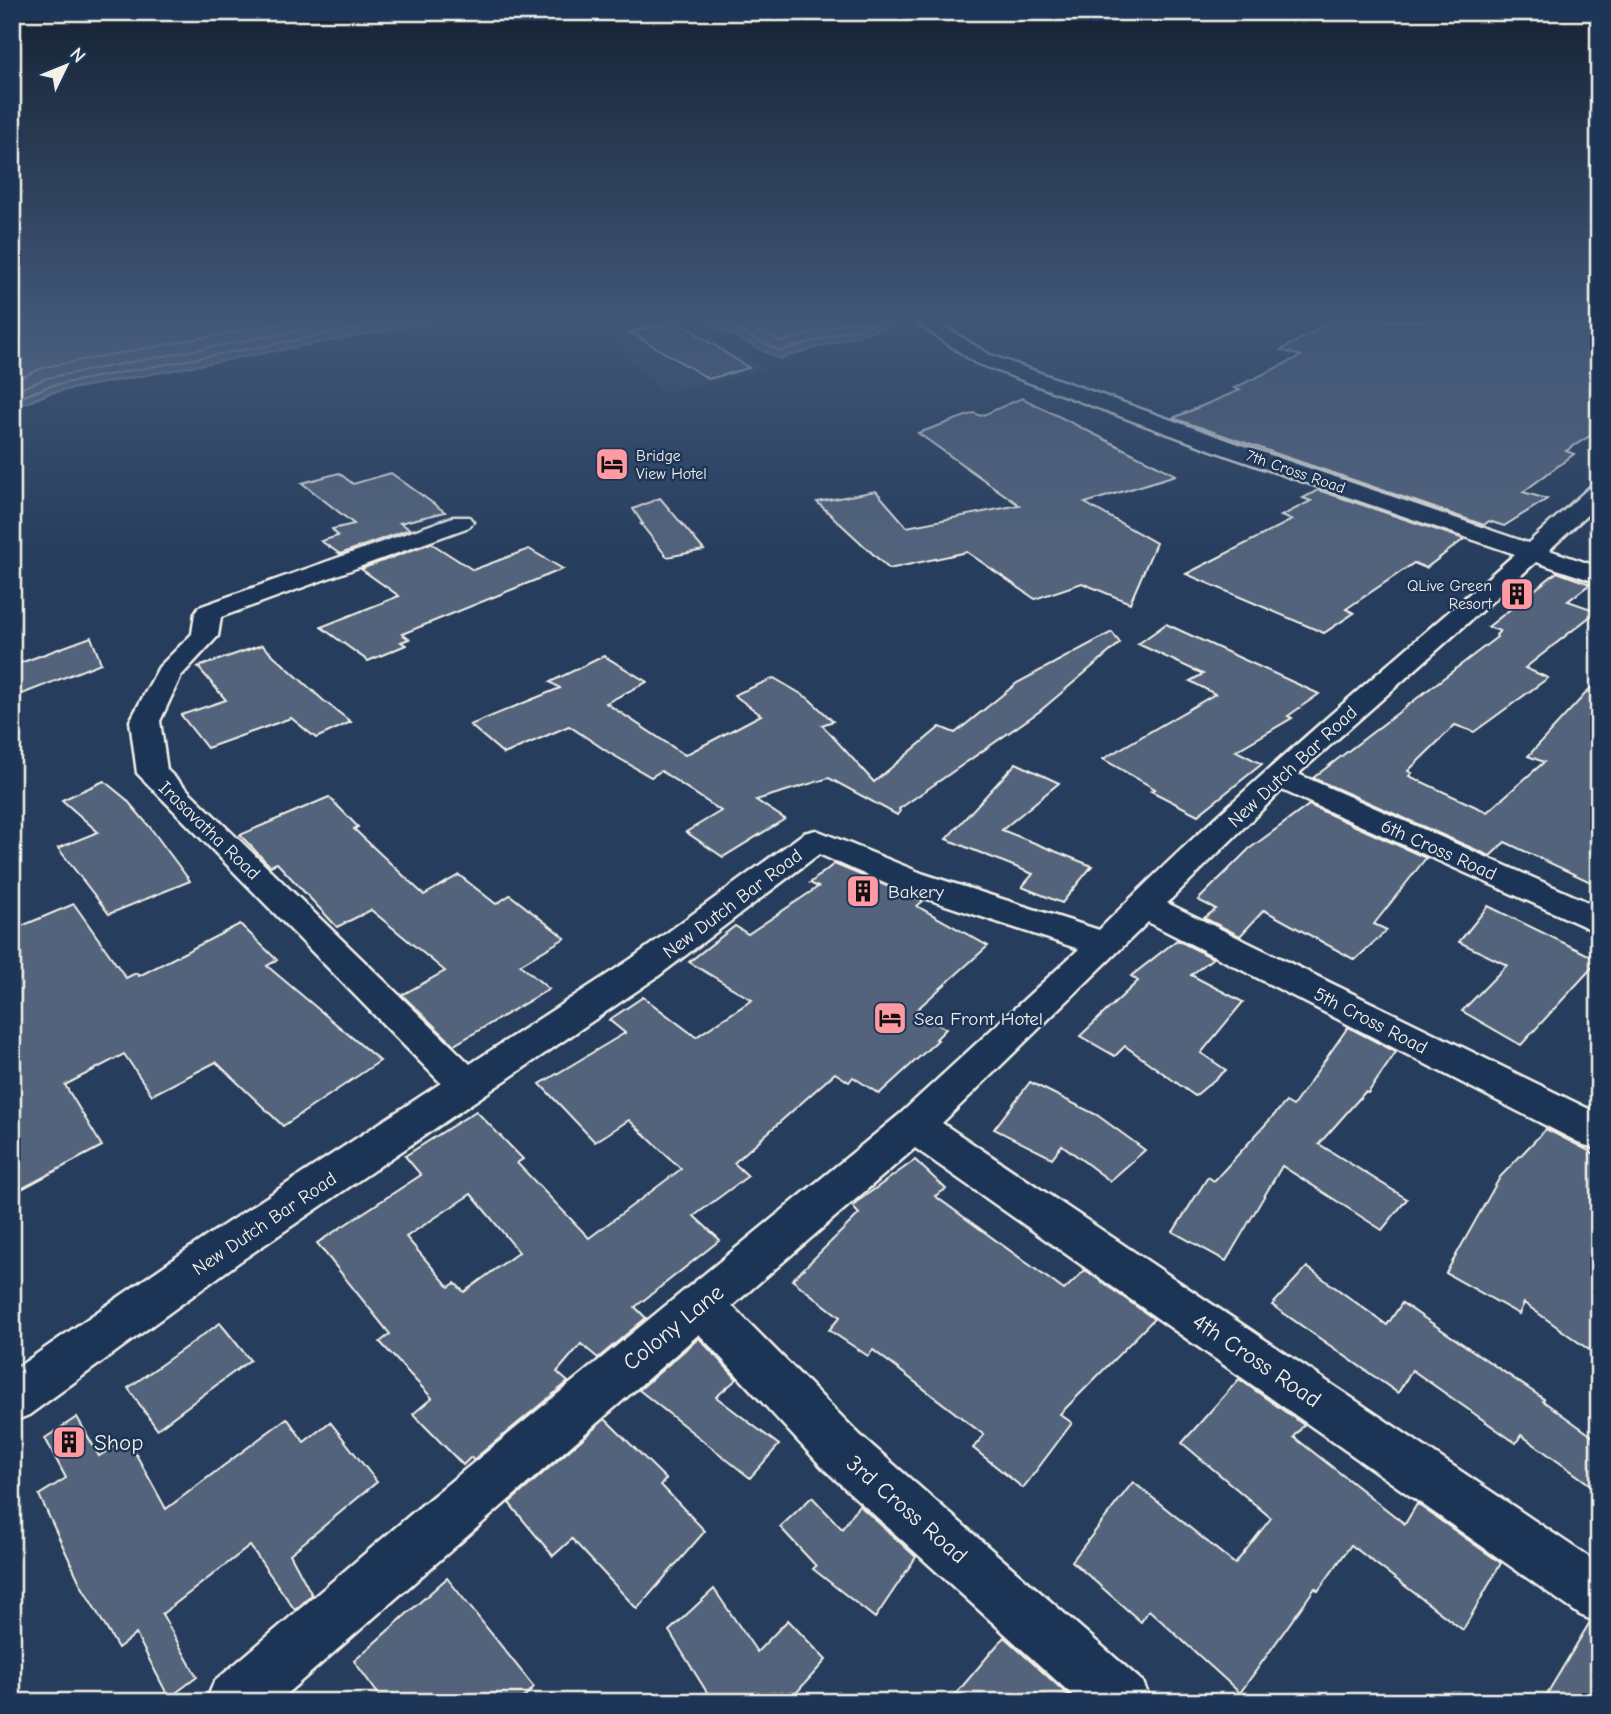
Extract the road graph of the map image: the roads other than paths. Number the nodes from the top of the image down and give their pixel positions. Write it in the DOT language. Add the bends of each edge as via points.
graph roads {
  1 [pos="1098,401"];
  2 [pos="1599,491"];
  3 [pos="461,522"];
  4 [pos="1534,553"];
  5 [pos="1599,575"];
  6 [pos="1279,777"];
  7 [pos="1143,905"];
  8 [pos="1599,921"];
  9 [pos="1106,945"];
  10 [pos="468,1086"];
  11 [pos="914,1125"];
  12 [pos="1599,1133"];
  13 [pos="701,1305"];
  14 [pos="12,1399"];
  15 [pos="1599,1596"];
  16 [pos="234,1702"];
  17 [pos="1123,1702"];
  1 -- 4 [label="street, 7th Cross Road"];
  2 -- 4 [label="street, New Dutch Bar Road"];
  3 -- 10 [label="street, Irasavatha Road" via="208,614 205,636 169,673 145,721 152,773"];
  4 -- 5 [label="street, 7th Cross Road"];
  4 -- 6 [label="street, New Dutch Bar Road"];
  6 -- 7 [label="street, New Dutch Bar Road"];
  6 -- 8 [label="street, 6th Cross Road"];
  7 -- 9 [label="street, New Dutch Bar Road"];
  7 -- 12 [label="street, 5th Cross Road"];
  9 -- 10 [label="street, New Dutch Bar Road" via="912,882 816,840 644,968"];
  9 -- 11 [label="street, Colony Lane"];
  10 -- 14 [label="street, New Dutch Bar Road" via="223,1249"];
  11 -- 13 [label="street, Colony Lane"];
  11 -- 15 [label="street, 4th Cross Road"];
  13 -- 16 [label="street, Colony Lane"];
  13 -- 17 [label="street, 3rd Cross Road" via="842,1452"];
}
